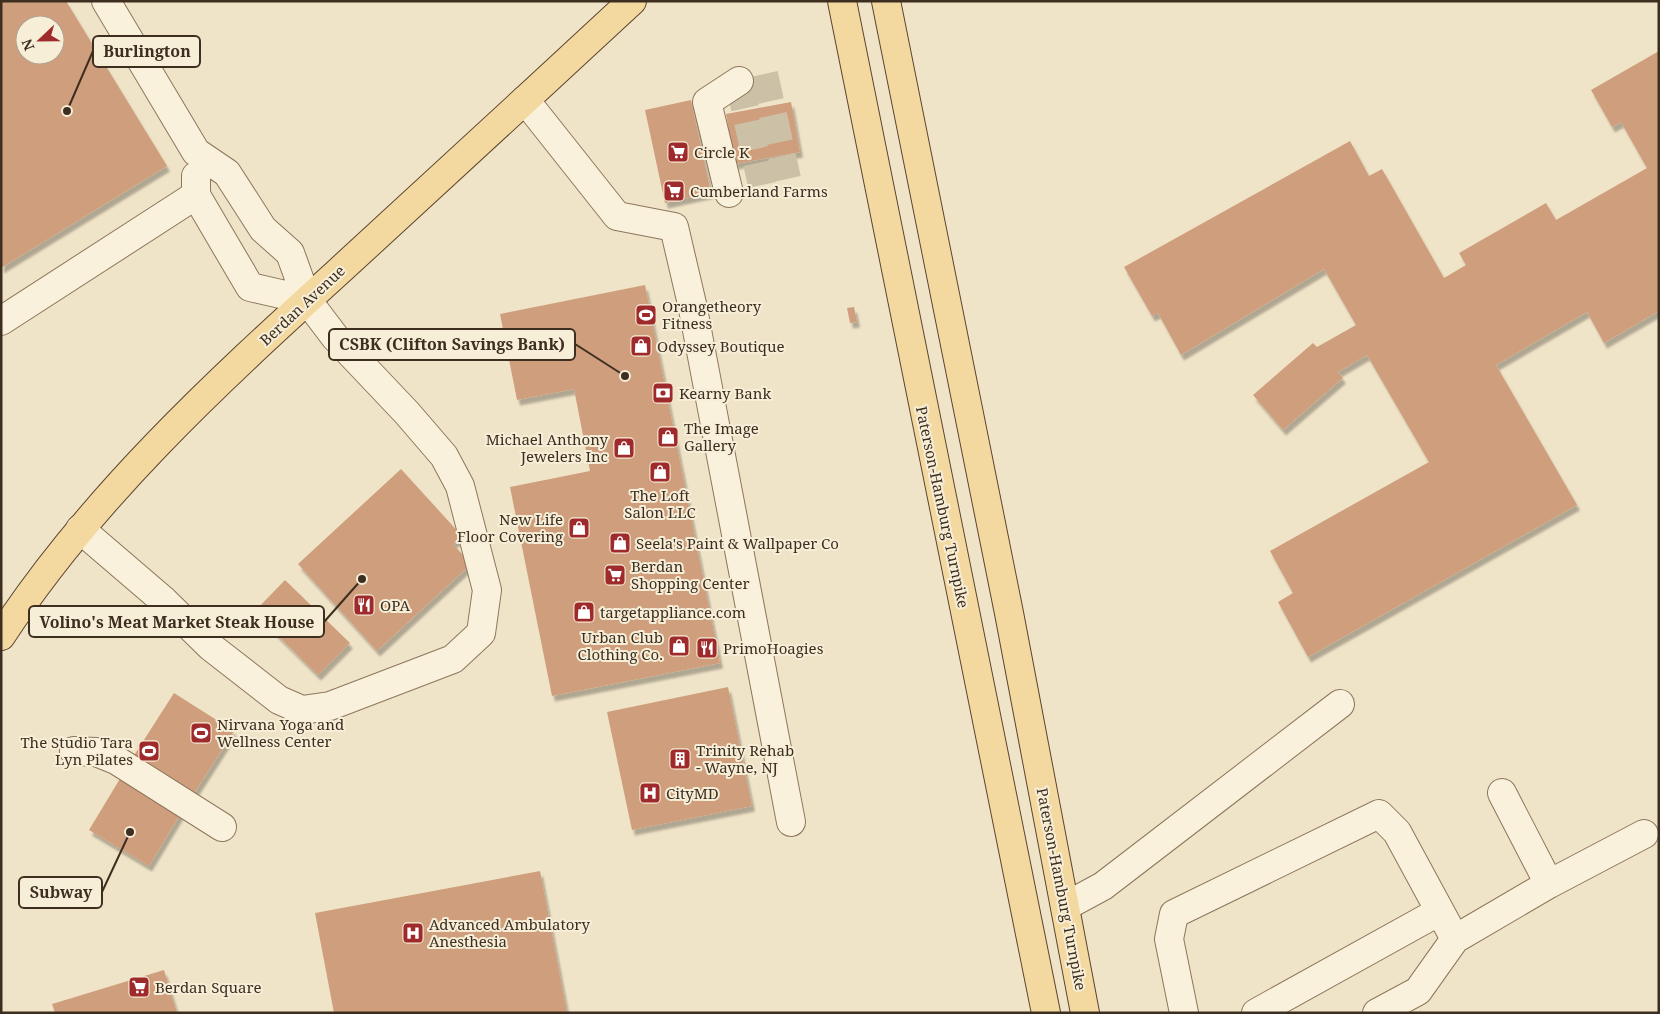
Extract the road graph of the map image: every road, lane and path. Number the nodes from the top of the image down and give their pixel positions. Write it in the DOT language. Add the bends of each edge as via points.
graph roads {
  1 [pos="106,1"];
  2 [pos="632,1"];
  3 [pos="842,1"];
  4 [pos="886,1"];
  5 [pos="739,81"];
  6 [pos="525,100"];
  7 [pos="196,152"];
  8 [pos="728,193"];
  9 [pos="196,195"];
  10 [pos="307,300"];
  11 [pos="1,322"];
  12 [pos="80,529"];
  13 [pos="1,636"];
  14 [pos="1340,704"];
  15 [pos="74,751"];
  16 [pos="1502,793"];
  17 [pos="791,822"];
  18 [pos="222,826"];
  19 [pos="1644,834"];
  20 [pos="1549,884"];
  21 [pos="1066,906"];
  22 [pos="1440,911"];
  23 [pos="1455,939"];
  24 [pos="1046,1013"];
  25 [pos="1085,1013"];
  26 [pos="1184,1013"];
  27 [pos="1256,1013"];
  28 [pos="1377,1013"];
  1 -- 7 [label="lane"];
  2 -- 6 [label="main road, Berdan Avenue"];
  3 -- 24 [label="main road, Paterson-Hamburg Turnpike"];
  4 -- 21 [label="main road, Paterson-Hamburg Turnpike"];
  5 -- 8 [label="lane" via="707,102"];
  6 -- 10 [label="main road, Berdan Avenue"];
  6 -- 17 [label="lane" via="617,216 674,227 692,304"];
  7 -- 9 [label="lane"];
  7 -- 10 [label="lane" via="227,173 263,229 290,253"];
  9 -- 10 [label="lane" via="250,287"];
  9 -- 11 [label="lane"];
  10 -- 12 [label="main road, Berdan Avenue" via="139,461"];
  10 -- 12 [label="lane" via="335,337 408,413 454,471 487,590 481,633 452,659 330,706 302,710 279,700 211,647 164,601"];
  12 -- 13 [label="main road, Berdan Avenue"];
  14 -- 21 [label="lane" via="1103,886"];
  15 -- 18 [label="lane" via="96,752 116,760"];
  16 -- 20 [label="lane"];
  19 -- 20 [label="lane"];
  20 -- 23 [label="lane"];
  21 -- 25 [label="main road, Paterson-Hamburg Turnpike"];
  22 -- 23 [label="lane"];
  22 -- 26 [label="lane" via="1397,832 1379,814 1174,914 1169,939"];
  22 -- 27 [label="lane"];
  23 -- 28 [label="lane" via="1418,991"];
}
